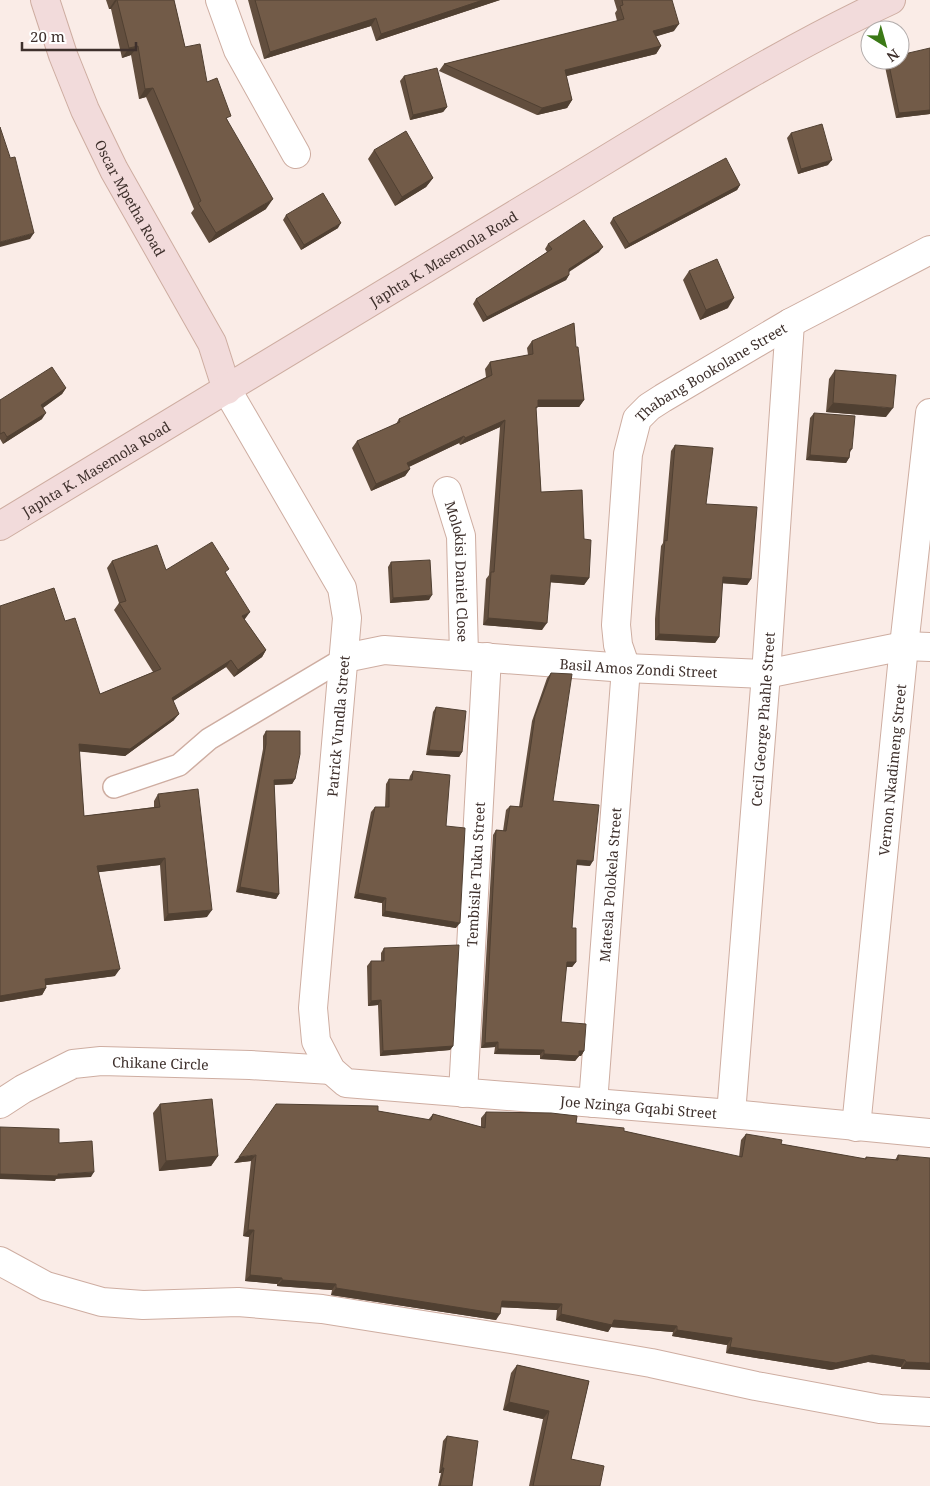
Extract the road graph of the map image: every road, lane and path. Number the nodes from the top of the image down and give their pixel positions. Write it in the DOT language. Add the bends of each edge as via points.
graph roads {
  1 [pos="45,0"];
  2 [pos="220,0"];
  3 [pos="891,0"];
  4 [pos="296,154"];
  5 [pos="930,250"];
  6 [pos="790,323"];
  7 [pos="227,390"];
  8 [pos="930,413"];
  9 [pos="446,491"];
  10 [pos="0,526"];
  11 [pos="917,647"];
  12 [pos="475,656"];
  13 [pos="345,658"];
  14 [pos="626,668"];
  15 [pos="766,674"];
  16 [pos="114,787"];
  17 [pos="338,1076"];
  18 [pos="463,1092"];
  19 [pos="593,1103"];
  20 [pos="0,1104"];
  21 [pos="730,1114"];
  22 [pos="856,1127"];
  23 [pos="930,1133"];
  24 [pos="0,1261"];
  25 [pos="930,1412"];
  1 -- 7 [label="main road, Oscar Mpetha Road" via="84,110 114,170 212,343"];
  2 -- 4 [label="street" via="238,50"];
  3 -- 7 [label="main road, Japhta K. Masemola Road" via="713,96"];
  5 -- 6 [label="street, Thabang Bookolane Street"];
  6 -- 14 [label="street, Thabang Bookolane Street" via="663,398 638,419 628,454 616,625"];
  6 -- 15 [label="street, Cecil George Phahle Street"];
  7 -- 10 [label="main road, Japhta K. Masemola Road"];
  7 -- 13 [label="street, Patrick Vundla Street" via="342,588 347,618"];
  8 -- 11 [label="street, Vernon Nkadimeng Street"];
  9 -- 12 [label="street, Molokisi Daniel Close" via="461,536"];
  11 -- 15 [label="street, Basil Amos Zondi Street"];
  11 -- 22 [label="street, Vernon Nkadimeng Street"];
  12 -- 13 [label="street, Basil Amos Zondi Street" via="384,650"];
  12 -- 14 [label="street, Basil Amos Zondi Street"];
  12 -- 18 [label="street, Tembisile Tuku Street"];
  13 -- 16 [label="lane" via="209,739 179,765"];
  13 -- 17 [label="street, Patrick Vundla Street" via="313,1008 316,1041"];
  14 -- 15 [label="street, Basil Amos Zondi Street"];
  14 -- 19 [label="street, Matesla Polokela Street"];
  15 -- 21 [label="street, Cecil George Phahle Street"];
  17 -- 18 [label="street, Joe Nzinga Gqabi Street"];
  17 -- 20 [label="street, Chikane Circle" via="250,1065 101,1061 73,1064"];
  18 -- 19 [label="street, Joe Nzinga Gqabi Street"];
  19 -- 21 [label="street, Joe Nzinga Gqabi Street"];
  21 -- 22 [label="street, Joe Nzinga Gqabi Street"];
  22 -- 23 [label="street, Joe Nzinga Gqabi Street"];
  24 -- 25 [label="street" via="46,1286 102,1302 142,1305 238,1302 322,1309 651,1364 880,1409"];
}
